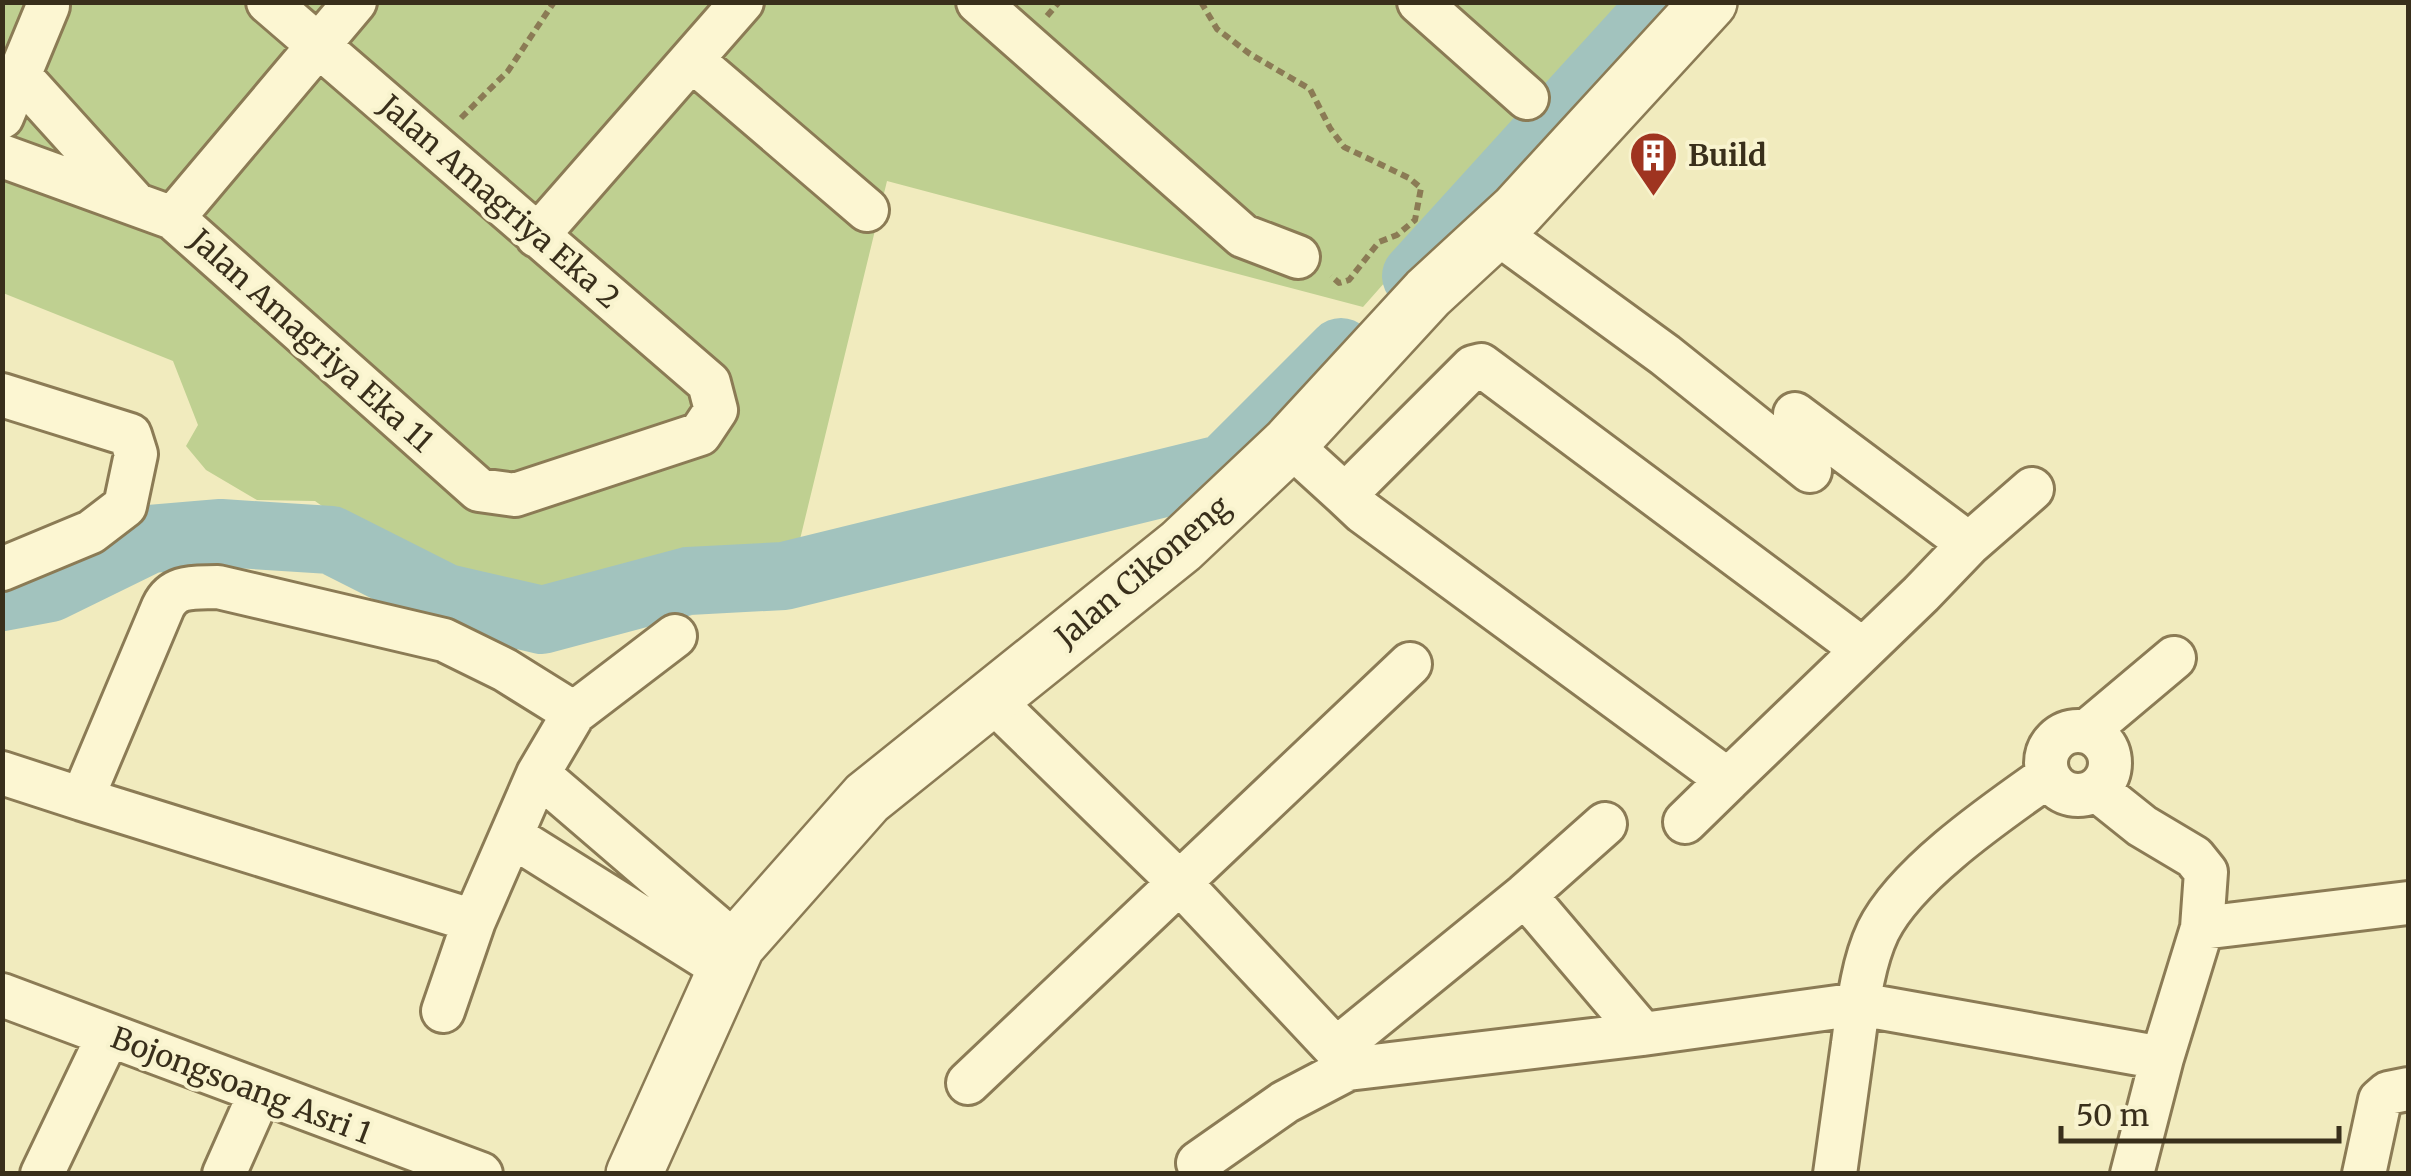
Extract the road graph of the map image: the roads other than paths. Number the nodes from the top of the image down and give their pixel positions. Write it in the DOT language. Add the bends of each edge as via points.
graph roads {
  1 [pos="268,2"];
  2 [pos="356,2"];
  3 [pos="742,2"];
  4 [pos="978,2"];
  5 [pos="1419,2"];
  6 [pos="1709,2"];
  7 [pos="48,6"];
  8 [pos="317,46"];
  9 [pos="692,60"];
  10 [pos="19,75"];
  11 [pos="1527,98"];
  12 [pos="2,118"];
  13 [pos="2,156"];
  14 [pos="867,210"];
  15 [pos="154,212"];
  16 [pos="1496,232"];
  17 [pos="537,236"];
  18 [pos="1298,257"];
  19 [pos="2,395"];
  20 [pos="716,410"];
  21 [pos="1795,414"];
  22 [pos="1290,444"];
  23 [pos="1810,471"];
  24 [pos="2032,489"];
  25 [pos="1345,495"];
  26 [pos="1968,544"];
  27 [pos="2,569"];
  28 [pos="675,636"];
  29 [pos="1862,649"];
  30 [pos="2174,658"];
  31 [pos="1410,664"];
  32 [pos="990,698"];
  33 [pos="574,713"];
  34 [pos="2086,732"];
  35 [pos="2,773"];
  36 [pos="538,774"];
  37 [pos="2048,776"];
  38 [pos="1728,780"];
  39 [pos="2097,790"];
  40 [pos="82,799"];
  41 [pos="1685,822"];
  42 [pos="1605,824"];
  43 [pos="512,836"];
  44 [pos="1180,883"];
  45 [pos="1526,895"];
  46 [pos="2408,903"];
  47 [pos="474,922"];
  48 [pos="2202,928"];
  49 [pos="731,957"];
  50 [pos="2,995"];
  51 [pos="1858,1004"];
  52 [pos="443,1011"];
  53 [pos="1643,1034"];
  54 [pos="108,1036"];
  55 [pos="2162,1058"];
  56 [pos="1342,1059"];
  57 [pos="968,1083"];
  58 [pos="2408,1089"];
  59 [pos="260,1093"];
  60 [pos="413,1163"];
  61 [pos="1198,1163"];
  62 [pos="42,1174"];
  63 [pos="224,1174"];
  64 [pos="480,1174"];
  65 [pos="634,1174"];
  66 [pos="1834,1174"];
  67 [pos="2132,1174"];
  68 [pos="2364,1174"];
  1 -- 8 [label="street, Jalan Amagriya Eka 2"];
  2 -- 8 [label="street"];
  3 -- 9 [label="street"];
  4 -- 18 [label="street" via="1243,236"];
  5 -- 11 [label="street"];
  6 -- 16 [label="street, Jalan Cikoneng"];
  7 -- 10 [label="street"];
  8 -- 15 [label="street"];
  8 -- 17 [label="street, Jalan Amagriya Eka 2"];
  9 -- 14 [label="street"];
  9 -- 17 [label="street"];
  10 -- 12 [label="street"];
  10 -- 15 [label="street, Jalan Amagriya Eka 11"];
  13 -- 15 [label="street, Jalan Amagriya Eka 11"];
  15 -- 20 [label="street, Jalan Amagriya Eka 11" via="479,490 515,495 700,434"];
  16 -- 22 [label="street, Jalan Cikoneng" via="1428,293"];
  16 -- 23 [label="street"];
  17 -- 20 [label="street, Jalan Amagriya Eka 2" via="709,383"];
  19 -- 27 [label="street" via="130,435 136,454 125,506 91,532"];
  21 -- 26 [label="street"];
  22 -- 25 [label="street"];
  22 -- 32 [label="street, Jalan Cikoneng" via="1181,546"];
  24 -- 26 [label="street"];
  25 -- 29 [label="street" via="1481,365"];
  25 -- 38 [label="street"];
  26 -- 29 [label="street"];
  28 -- 33 [label="street"];
  29 -- 38 [label="street"];
  30 -- 34 [label="street"];
  31 -- 44 [label="street"];
  32 -- 44 [label="street"];
  32 -- 49 [label="street, Jalan Cikoneng" via="868,798"];
  33 -- 36 [label="street"];
  33 -- 40 [label="street" via="444,640 218,588 183,588 169,594"];
  34 -- 37 [label="street" via="2059,737 2046,762"];
  34 -- 39 [label="street" via="2108,751 2110,765"];
  35 -- 40 [label="street"];
  36 -- 43 [label="street"];
  36 -- 49 [label="street"];
  37 -- 39 [label="street" via="2069,795"];
  37 -- 51 [label="street" via="1967,836 1912,888 1880,928"];
  38 -- 41 [label="street"];
  39 -- 48 [label="street" via="2206,872"];
  40 -- 47 [label="street"];
  42 -- 45 [label="street"];
  43 -- 47 [label="street"];
  43 -- 49 [label="street"];
  44 -- 56 [label="street"];
  44 -- 57 [label="street"];
  45 -- 53 [label="street"];
  45 -- 56 [label="street"];
  46 -- 48 [label="street"];
  47 -- 52 [label="street"];
  48 -- 55 [label="street"];
  49 -- 65 [label="street, Jalan Cikoneng"];
  50 -- 54 [label="street, Bojongsoang Asri 1"];
  51 -- 53 [label="street"];
  51 -- 55 [label="street"];
  51 -- 66 [label="street"];
  53 -- 56 [label="street"];
  54 -- 59 [label="street, Bojongsoang Asri 1"];
  54 -- 62 [label="street"];
  55 -- 67 [label="street"];
  56 -- 61 [label="street"];
  58 -- 68 [label="street" via="2380,1100"];
  59 -- 60 [label="street, Bojongsoang Asri 1"];
  59 -- 63 [label="street"];
  60 -- 64 [label="street, Bojongsoang Asri 1"];
}
